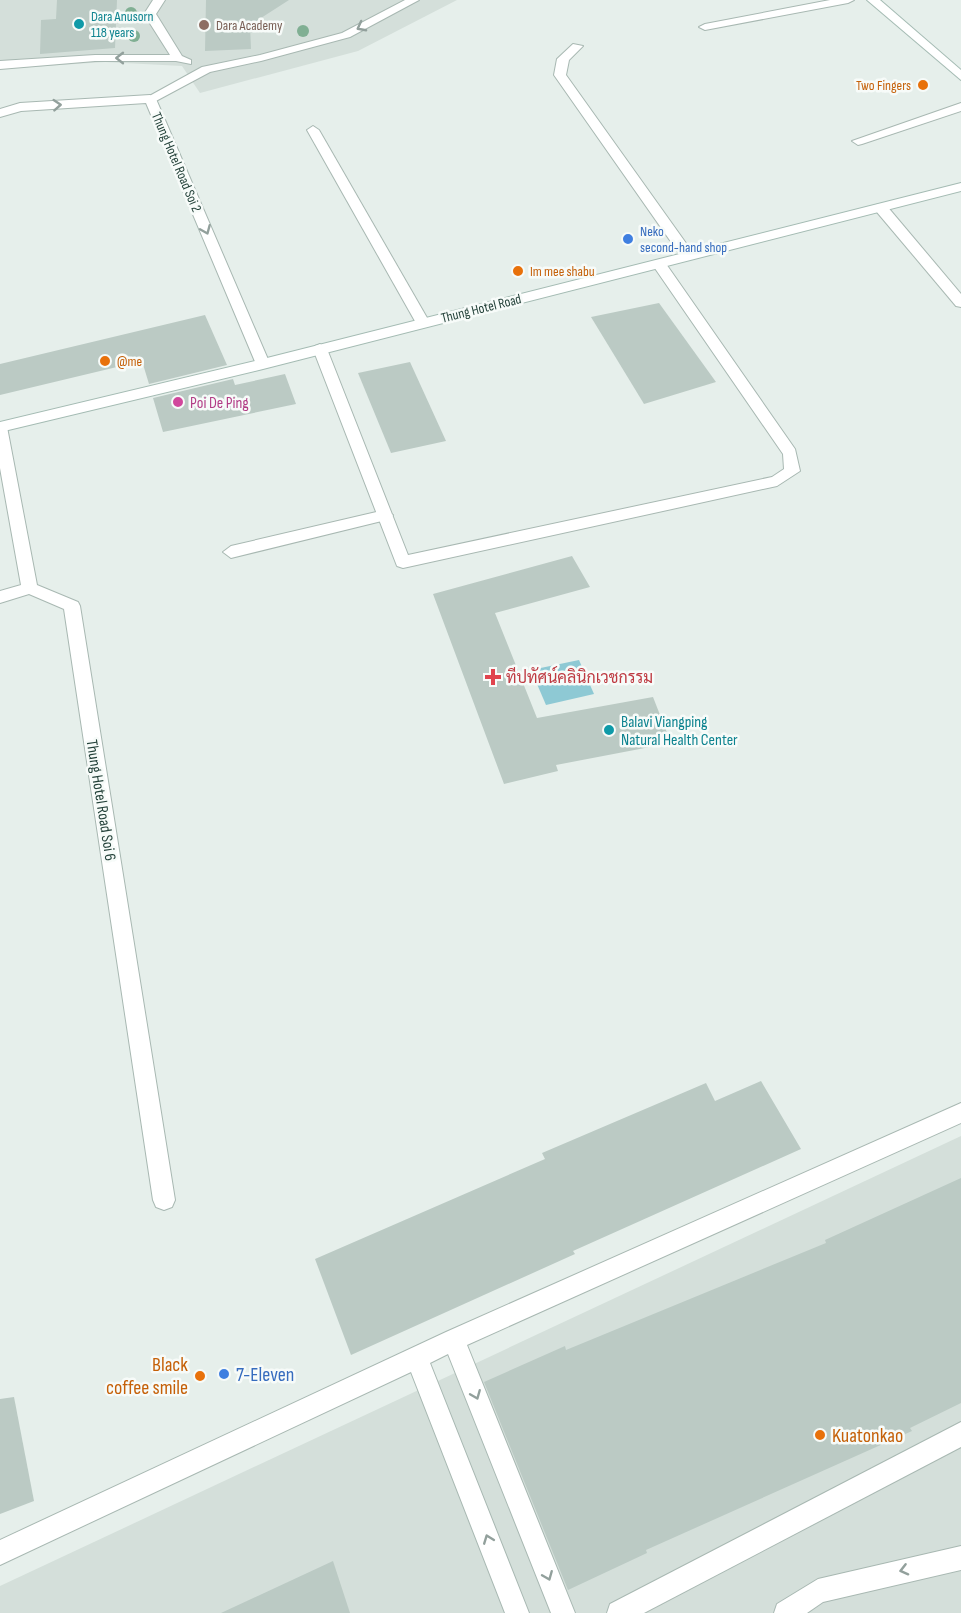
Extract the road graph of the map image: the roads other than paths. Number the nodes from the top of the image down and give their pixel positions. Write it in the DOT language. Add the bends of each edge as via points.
graph roads {
  1 [pos="159,0"];
  2 [pos="413,0"];
  3 [pos="848,0"];
  4 [pos="873,0"];
  5 [pos="705,27"];
  6 [pos="578,46"];
  7 [pos="178,58"];
  8 [pos="0,64"];
  9 [pos="206,69"];
  10 [pos="961,76"];
  11 [pos="150,99"];
  12 [pos="961,107"];
  13 [pos="0,113"];
  14 [pos="313,130"];
  15 [pos="858,141"];
  16 [pos="961,187"];
  17 [pos="881,208"];
  18 [pos="688,256"];
  19 [pos="659,264"];
  20 [pos="961,303"];
  21 [pos="423,323"];
  22 [pos="320,349"];
  23 [pos="263,364"];
  24 [pos="0,427"];
  25 [pos="385,515"];
  26 [pos="231,552"];
  27 [pos="30,588"];
  28 [pos="0,597"];
  29 [pos="961,1113"];
  30 [pos="164,1200"];
  31 [pos="454,1340"];
  32 [pos="417,1358"];
  33 [pos="961,1434"];
  34 [pos="0,1553"];
  35 [pos="961,1558"];
  36 [pos="517,1613"];
  37 [pos="563,1613"];
  38 [pos="619,1613"];
  39 [pos="786,1613"];
  1 -- 7 [label="street" via="150,14"];
  2 -- 9 [label="street, one-way" via="346,35"];
  3 -- 5 [label="street"];
  4 -- 10 [label="street"];
  6 -- 18 [label="street" via="563,59 560,75"];
  7 -- 8 [label="street, one-way"];
  7 -- 9 [label="street"];
  9 -- 11 [label="street"];
  13 -- 11 [label="street, Thung Hotel Road Soi 2, one-way" via="20,107"];
  11 -- 23 [label="street, Thung Hotel Road Soi 2, one-way"];
  12 -- 15 [label="street"];
  14 -- 21 [label="street"];
  16 -- 17 [label="street, Thung Hotel Road"];
  17 -- 18 [label="street, Thung Hotel Road"];
  17 -- 20 [label="street"];
  18 -- 19 [label="street, Thung Hotel Road"];
  19 -- 21 [label="street, Thung Hotel Road"];
  19 -- 25 [label="street" via="790,453 792,471 777,481 403,562"];
  21 -- 22 [label="street, Thung Hotel Road"];
  22 -- 23 [label="street, Thung Hotel Road"];
  22 -- 25 [label="street"];
  23 -- 24 [label="street, Thung Hotel Road"];
  24 -- 27 [label="street"];
  25 -- 26 [label="street"];
  27 -- 28 [label="street"];
  27 -- 30 [label="street, Thung Hotel Road Soi 6" via="72,606"];
  29 -- 31 [label="street"];
  31 -- 32 [label="street"];
  31 -- 37 [label="street, one-way"];
  32 -- 34 [label="street"];
  36 -- 32 [label="street, one-way"];
  33 -- 38 [label="street"];
  35 -- 39 [label="street, one-way" via="818,1591"];
}
